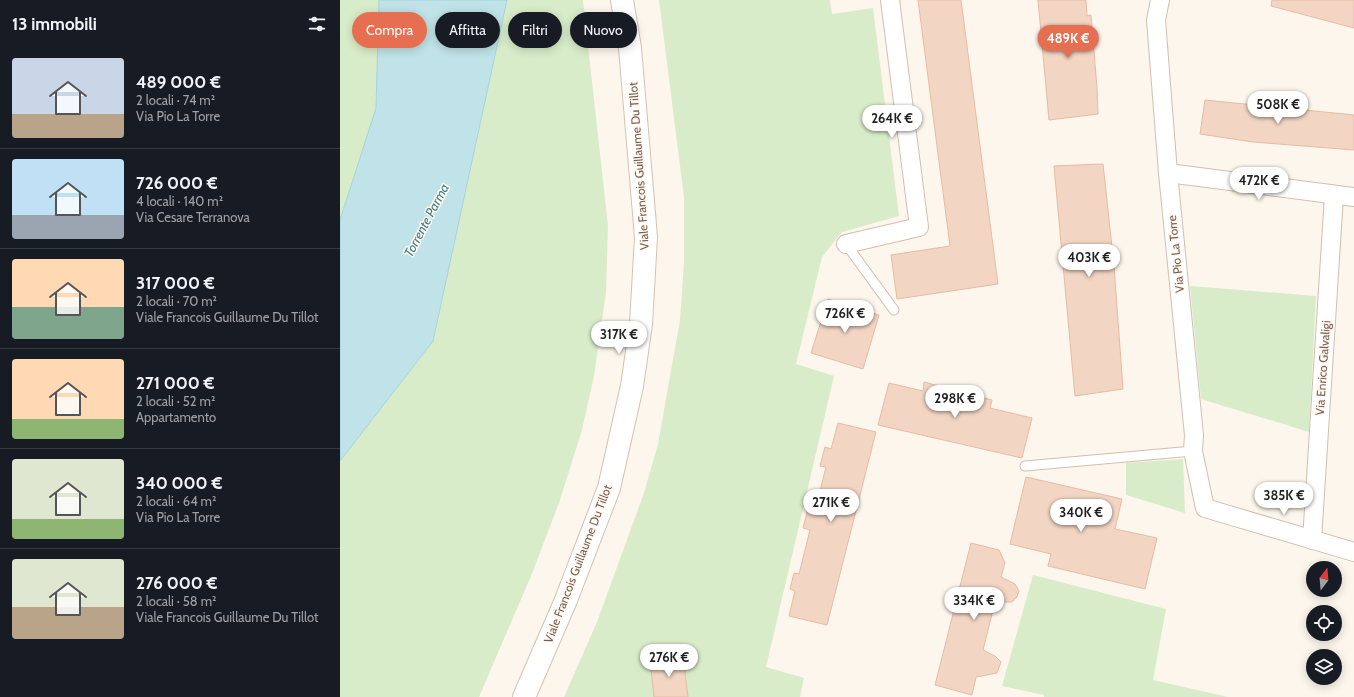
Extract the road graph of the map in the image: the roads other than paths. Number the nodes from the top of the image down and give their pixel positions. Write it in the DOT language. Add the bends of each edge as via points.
graph roads {
  1 [pos="622,0"];
  2 [pos="890,0"];
  3 [pos="1160,0"];
  4 [pos="1168,173"];
  5 [pos="1334,196"];
  6 [pos="1354,197"];
  7 [pos="846,244"];
  8 [pos="894,310"];
  9 [pos="1193,451"];
  10 [pos="1025,466"];
  11 [pos="1312,540"];
  12 [pos="1354,552"];
  13 [pos="524,697"];
  1 -- 13 [label="main road, Viale Francois Guillaume Du Tillot" via="630,48 646,238 641,324 632,386 609,488 566,600"];
  2 -- 7 [label="street" via="919,227"];
  3 -- 4 [label="street, Via Pio La Torre" via="1156,20"];
  4 -- 5 [label="street"];
  4 -- 9 [label="street, Via Pio La Torre" via="1194,435"];
  5 -- 6 [label="street"];
  5 -- 11 [label="street, Via Enrico Galvaligi"];
  7 -- 8 [label="lane"];
  9 -- 10 [label="lane"];
  9 -- 11 [label="street, Via Pio La Torre" via="1205,508"];
  11 -- 12 [label="street"];
}
